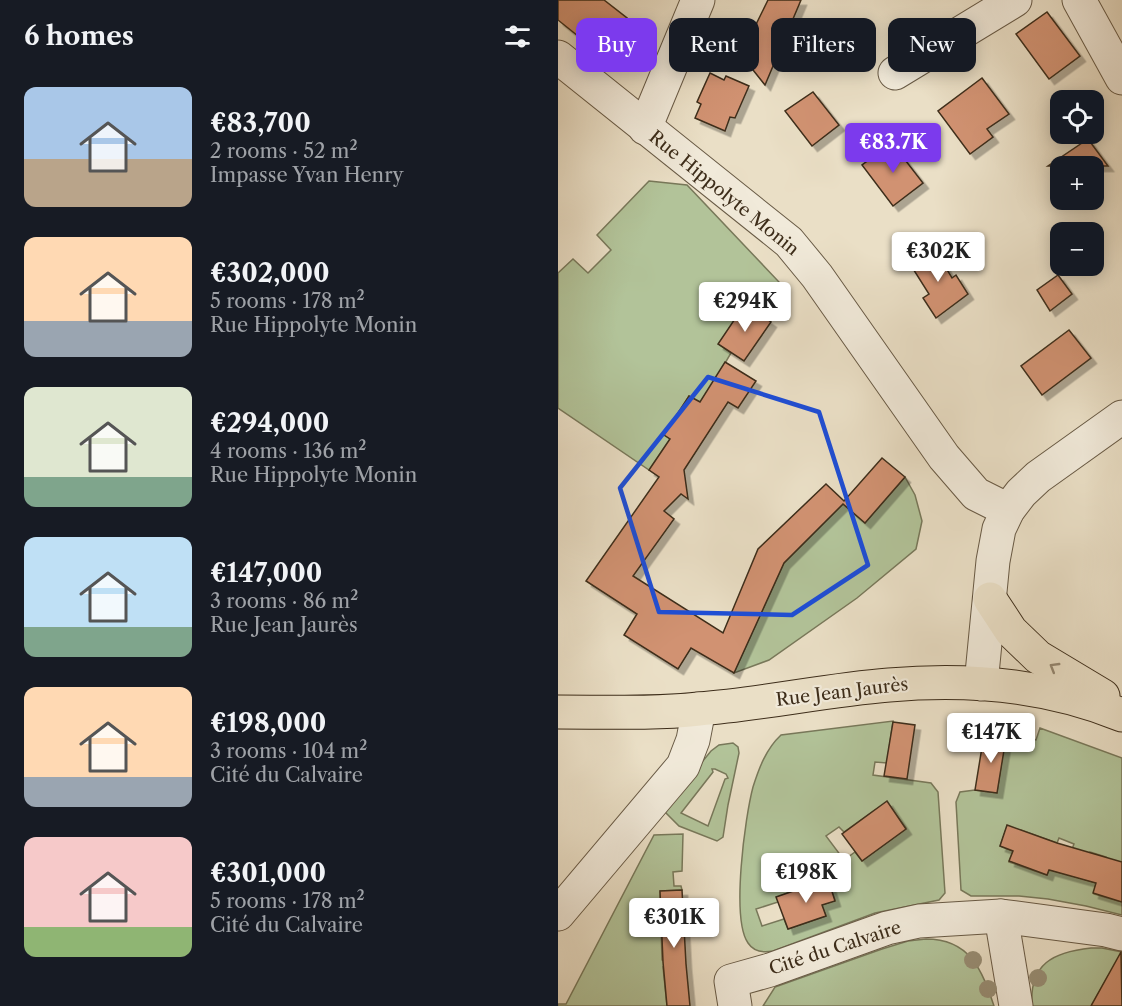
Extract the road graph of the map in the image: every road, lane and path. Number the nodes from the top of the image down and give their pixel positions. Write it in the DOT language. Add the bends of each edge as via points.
graph roads {
  1 [pos="698,0"];
  2 [pos="1015,0"];
  3 [pos="1079,0"];
  4 [pos="558,57"];
  5 [pos="895,74"];
  6 [pos="1122,78"];
  7 [pos="645,128"];
  8 [pos="1122,417"];
  9 [pos="1008,510"];
  10 [pos="990,599"];
  11 [pos="981,684"];
  12 [pos="699,709"];
  13 [pos="1122,709"];
  14 [pos="558,712"];
  15 [pos="1122,715"];
  16 [pos="558,914"];
  17 [pos="1001,916"];
  18 [pos="1122,934"];
  19 [pos="735,1006"];
  20 [pos="1016,1006"];
  1 -- 7 [label="street"];
  2 -- 5 [label="street"];
  3 -- 6 [label="street"];
  4 -- 7 [label="street, Rue Hippolyte Monin"];
  7 -- 9 [label="street, Rue Hippolyte Monin" via="789,242 944,457 976,494"];
  8 -- 9 [label="street" via="1038,477"];
  9 -- 10 [label="street" via="999,529"];
  10 -- 11 [label="street"];
  13 -- 10 [label="main road, one-way" via="1038,657 1011,631"];
  11 -- 12 [label="main road, Rue Jean Jaurès" via="889,685"];
  11 -- 15 [label="main road, Rue Jean Jaurès" via="1046,691"];
  12 -- 14 [label="main road, Rue Jean Jaurès"];
  12 -- 16 [label="street" via="683,766"];
  17 -- 18 [label="street, Cité du Calvaire"];
  17 -- 19 [label="street, Cité du Calvaire" via="919,921 888,928 731,981"];
  17 -- 20 [label="street"];
}
